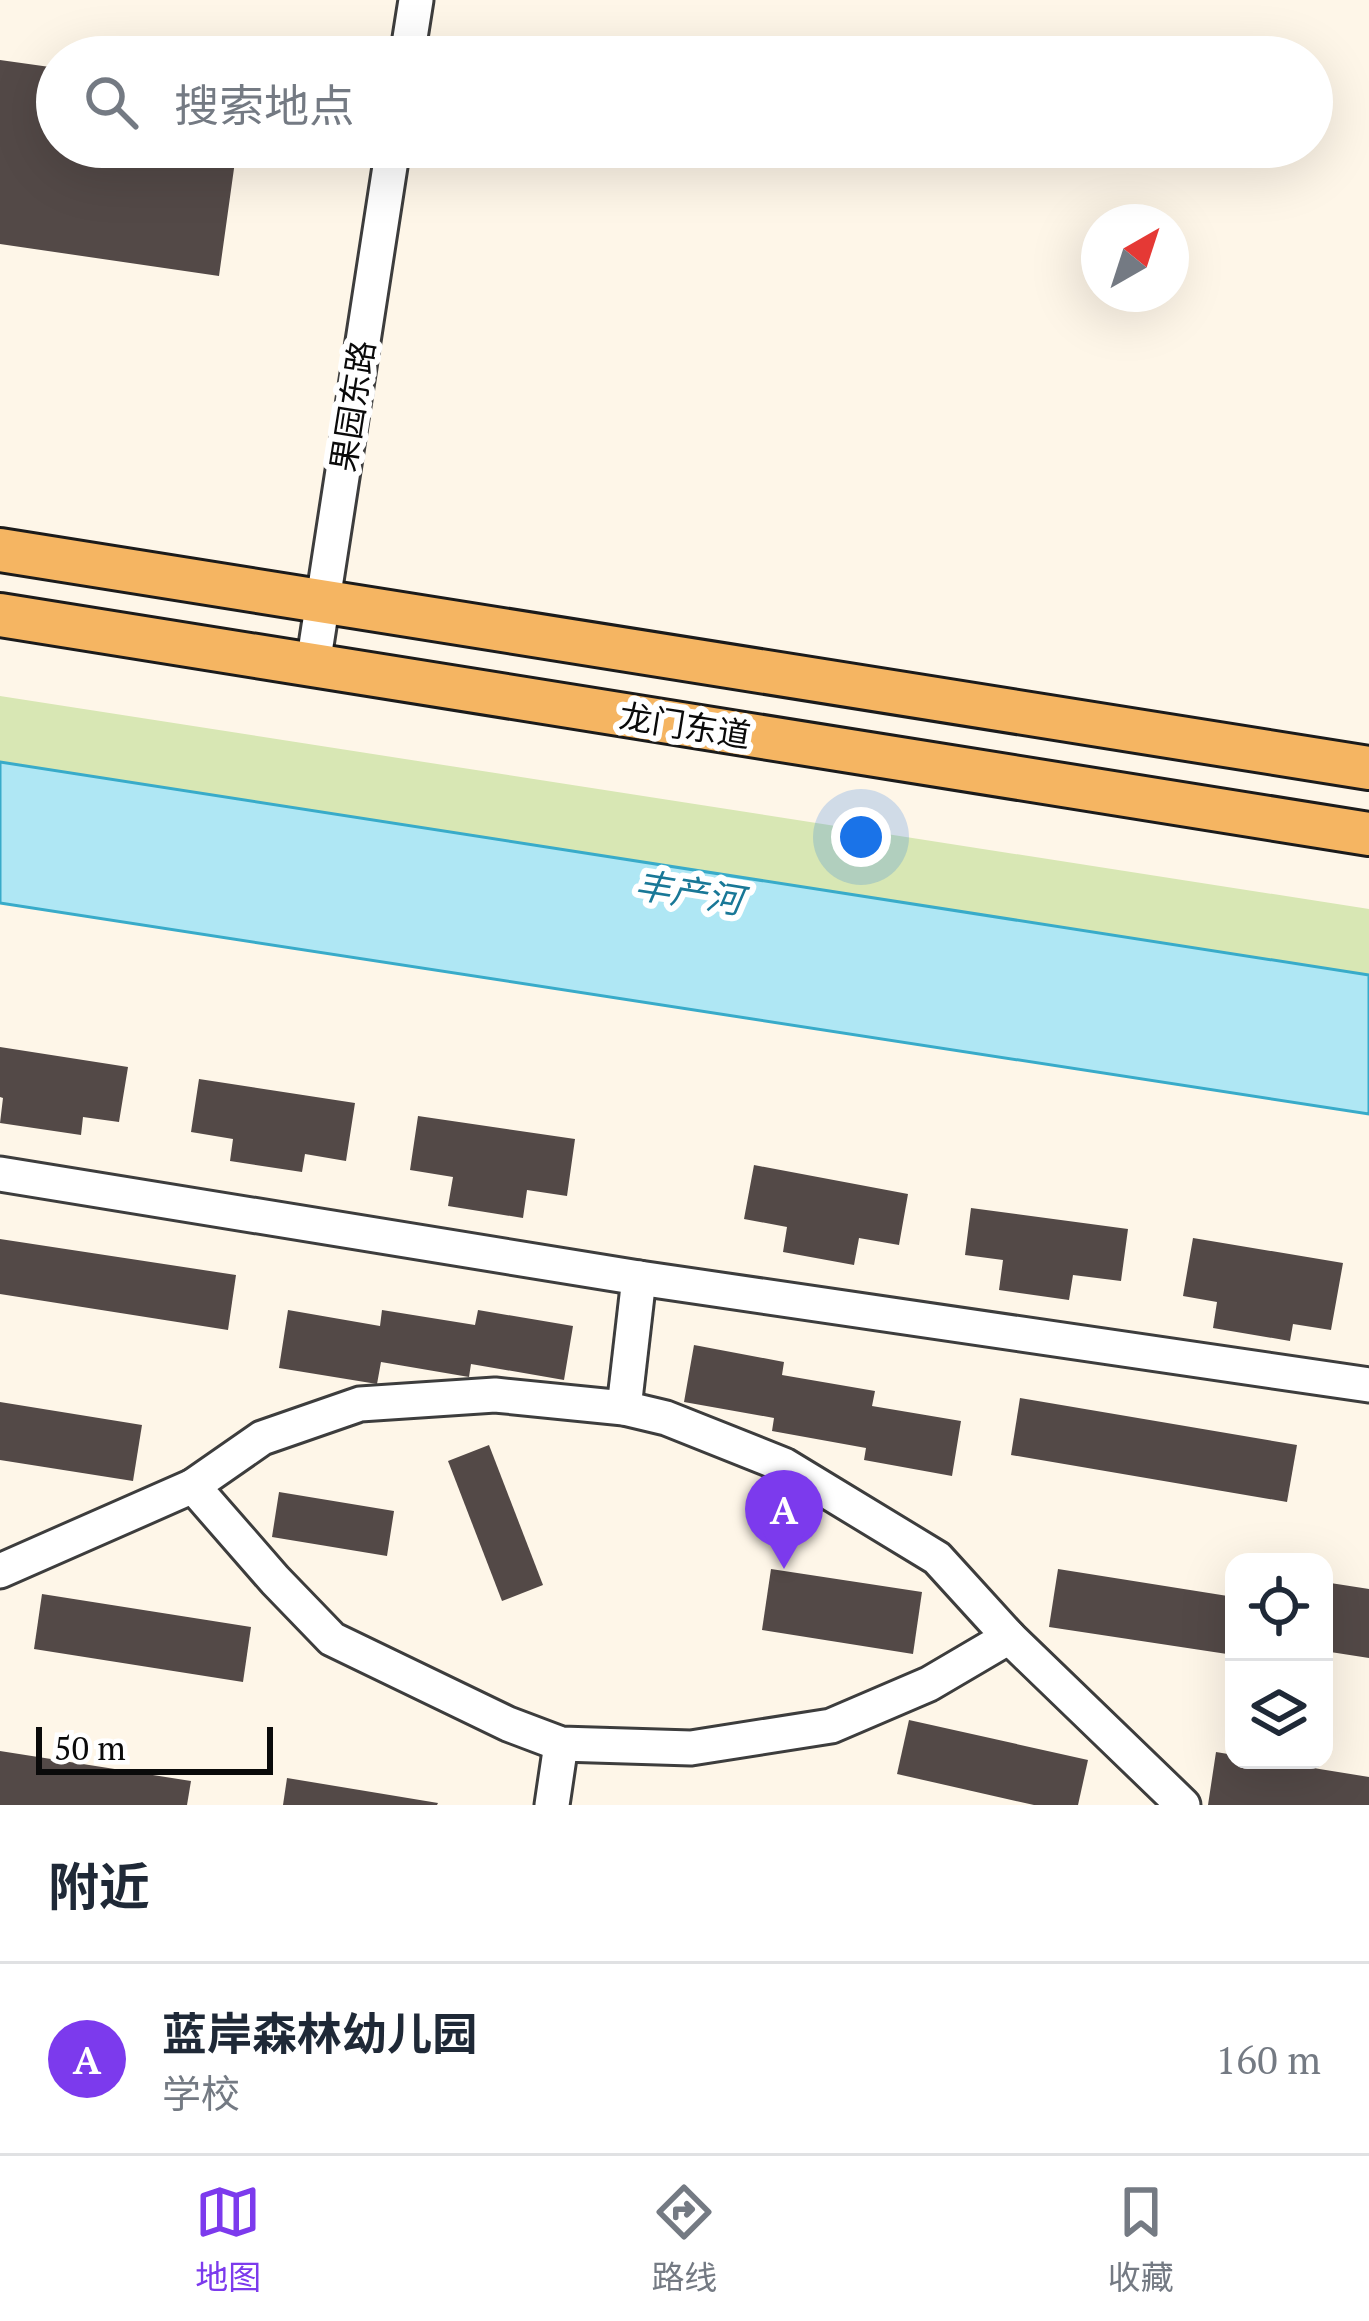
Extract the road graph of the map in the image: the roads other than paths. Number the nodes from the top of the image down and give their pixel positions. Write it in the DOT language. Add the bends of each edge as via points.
graph roads {
  1 [pos="397,0"];
  2 [pos="416,0"];
  3 [pos="391,36"];
  4 [pos="410,36"];
  5 [pos="371,168"];
  6 [pos="389,168"];
  7 [pos="0,550"];
  8 [pos="313,600"];
  9 [pos="0,616"];
  10 [pos="304,664"];
  11 [pos="1369,768"];
  12 [pos="1369,834"];
  13 [pos="0,1174"];
  14 [pos="639,1278"];
  15 [pos="1369,1384"];
  16 [pos="624,1408"];
  17 [pos="193,1486"];
  18 [pos="0,1571"];
  19 [pos="1010,1637"];
  20 [pos="561,1744"];
  21 [pos="552,1805"];
  22 [pos="1183,1805"];
  1 -- 3 [label="street"];
  2 -- 4 [label="street"];
  5 -- 8 [label="street, 果园东路"];
  6 -- 8 [label="street, 果园东路"];
  7 -- 8 [label="main road, 龙门东道"];
  8 -- 10 [label="street, 果园东路"];
  8 -- 11 [label="main road, 龙门东道"];
  9 -- 10 [label="main road, 龙门东道"];
  10 -- 12 [label="main road, 龙门东道"];
  13 -- 14 [label="street"];
  14 -- 15 [label="street"];
  14 -- 16 [label="street"];
  16 -- 17 [label="street" via="495,1395 360,1404 262,1438"];
  16 -- 19 [label="street" via="784,1465 937,1558"];
  17 -- 18 [label="street"];
  17 -- 20 [label="street" via="332,1639"];
  19 -- 20 [label="street" via="929,1684 831,1726 691,1748"];
  19 -- 22 [label="street"];
  20 -- 21 [label="street"];
}
